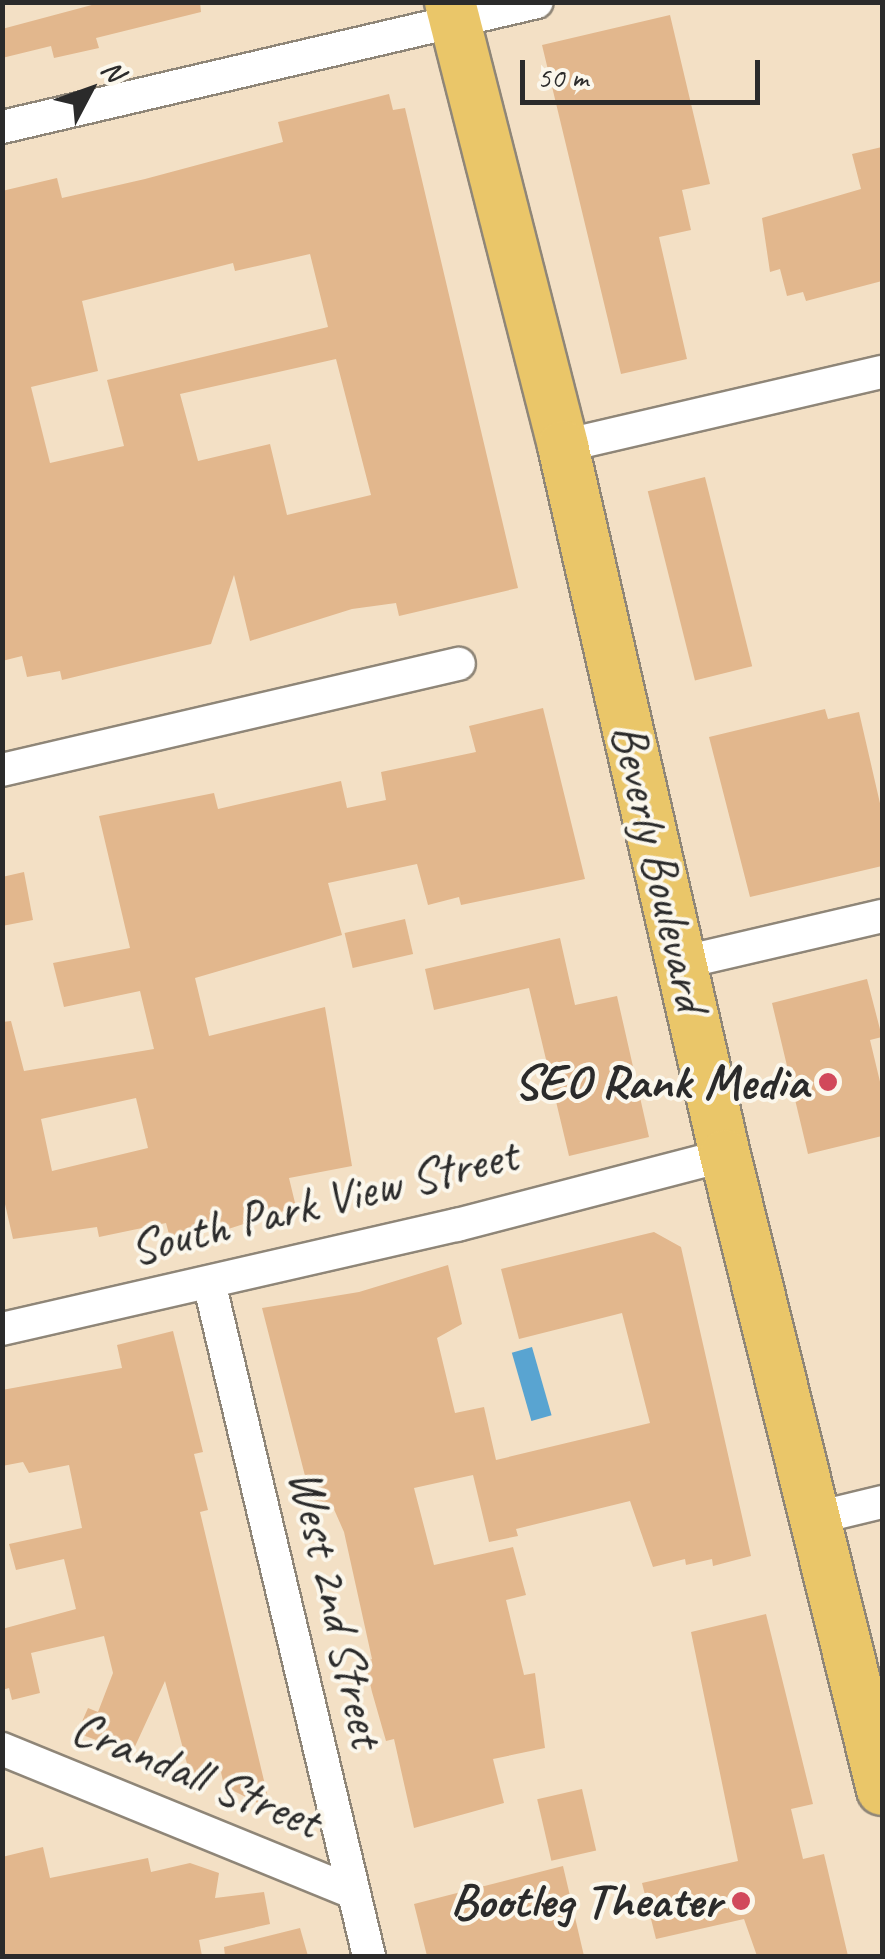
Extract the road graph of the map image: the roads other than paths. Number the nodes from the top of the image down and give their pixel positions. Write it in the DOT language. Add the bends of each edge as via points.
graph roads {
  1 [pos="537,2"];
  2 [pos="452,12"];
  3 [pos="2,127"];
  4 [pos="882,372"];
  5 [pos="564,446"];
  6 [pos="459,664"];
  7 [pos="2,770"];
  8 [pos="882,916"];
  9 [pos="680,963"];
  10 [pos="725,1154"];
  11 [pos="209,1282"];
  12 [pos="2,1328"];
  13 [pos="882,1502"];
  14 [pos="816,1518"];
  15 [pos="2,1748"];
  16 [pos="882,1790"];
  17 [pos="352,1892"];
  18 [pos="368,1956"];
  1 -- 2 [label="street"];
  2 -- 3 [label="street"];
  2 -- 5 [label="main road, Beverly Boulevard"];
  4 -- 5 [label="street"];
  5 -- 9 [label="main road, Beverly Boulevard"];
  6 -- 7 [label="street"];
  8 -- 9 [label="street"];
  9 -- 10 [label="main road, Beverly Boulevard"];
  10 -- 11 [label="street, South Park View Street"];
  10 -- 14 [label="main road, Beverly Boulevard"];
  11 -- 12 [label="street, South Park View Street"];
  11 -- 17 [label="street, West 2nd Street"];
  13 -- 14 [label="street"];
  14 -- 16 [label="main road, Beverly Boulevard"];
  15 -- 17 [label="street, Crandall Street"];
  17 -- 18 [label="street, West 2nd Street"];
}
